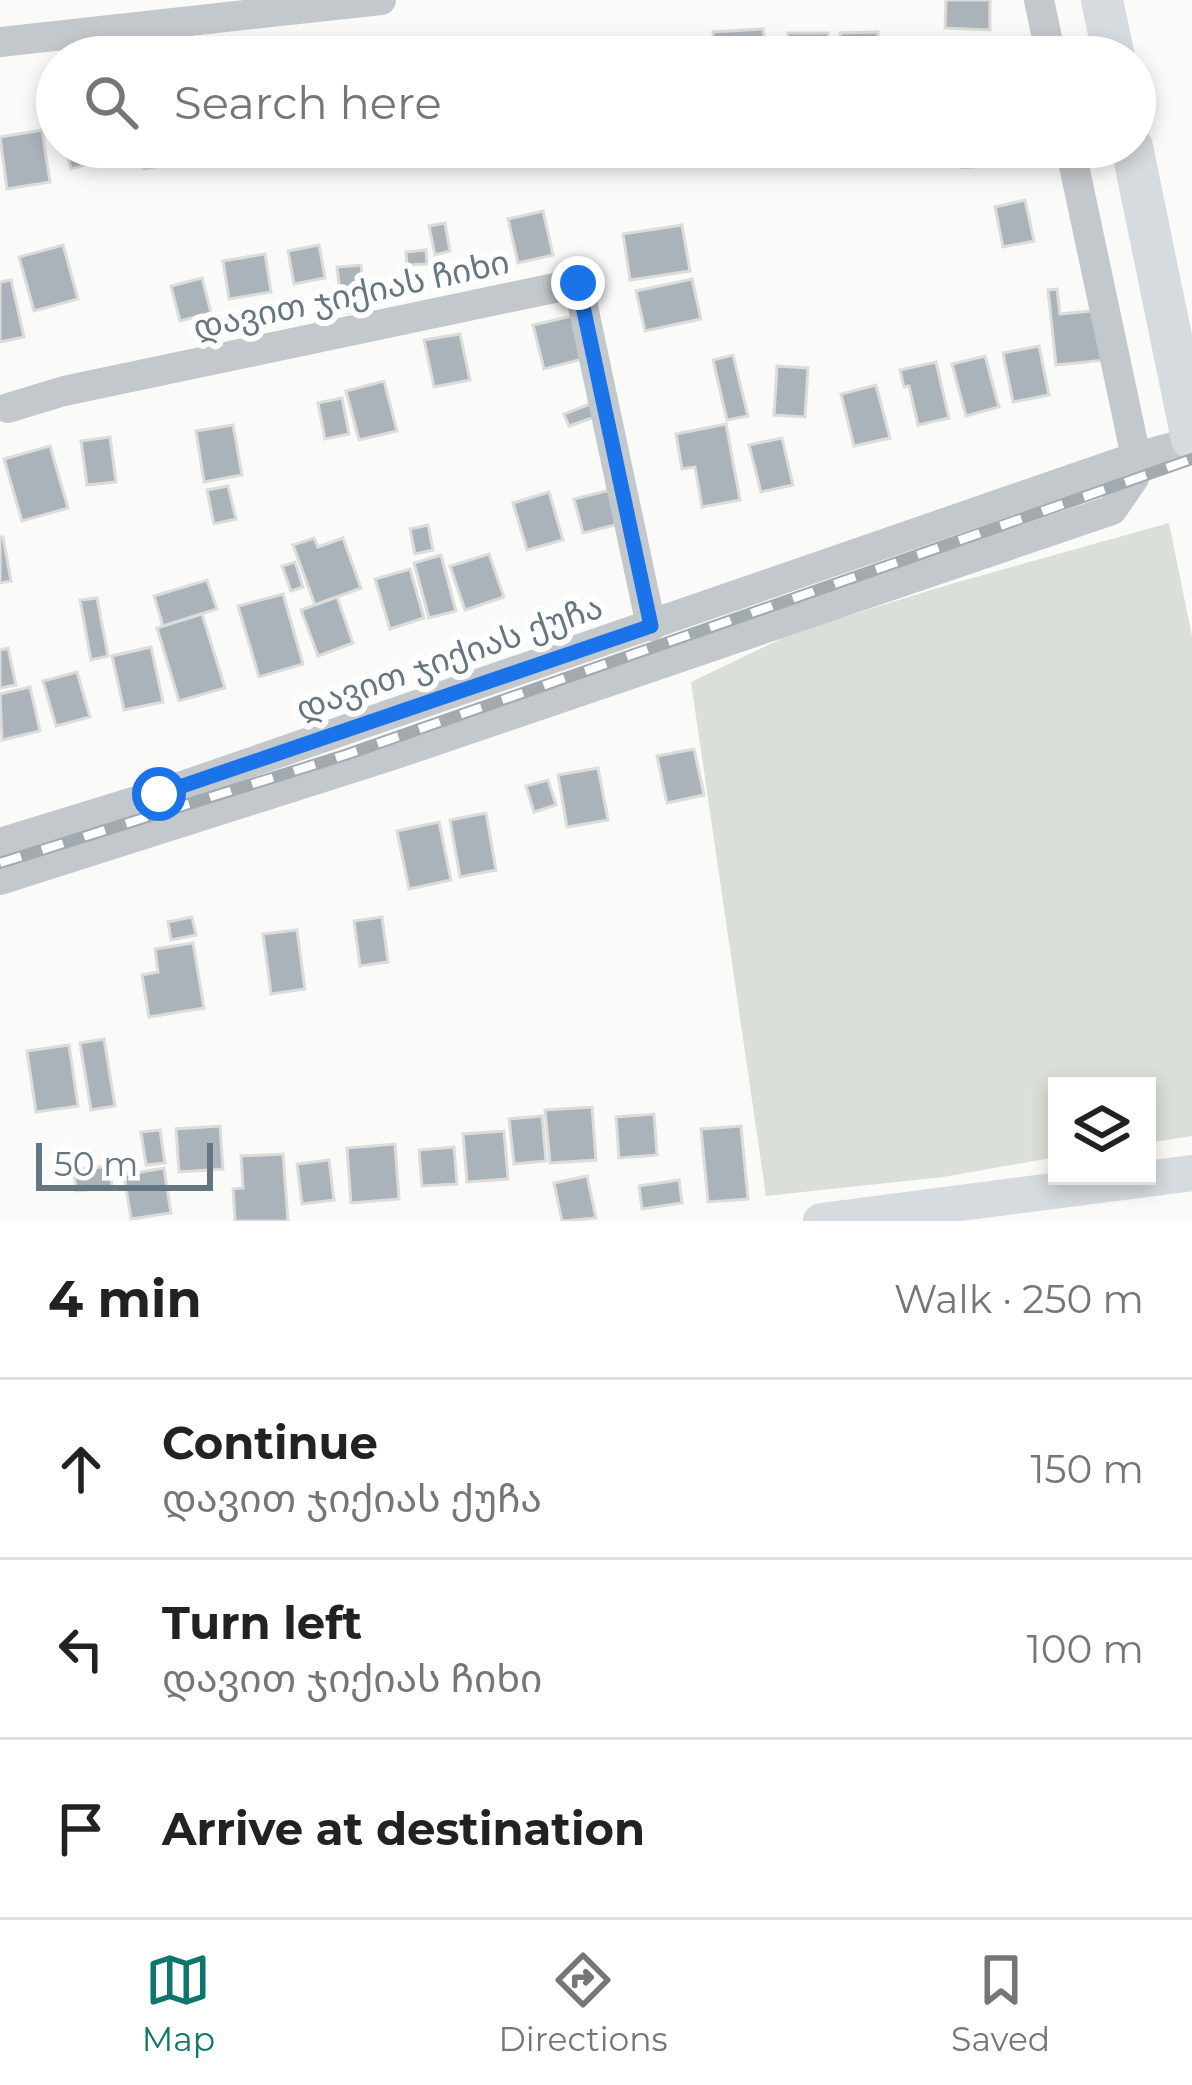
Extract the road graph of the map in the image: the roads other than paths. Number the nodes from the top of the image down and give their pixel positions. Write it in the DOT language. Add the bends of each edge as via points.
graph roads {
  1 [pos="380,0"];
  2 [pos="1039,0"];
  3 [pos="1102,0"];
  4 [pos="54,36"];
  5 [pos="1047,36"];
  6 [pos="1110,36"];
  7 [pos="36,38"];
  8 [pos="0,42"];
  9 [pos="1074,168"];
  10 [pos="1136,168"];
  11 [pos="8,408"];
  12 [pos="1192,440"];
  13 [pos="1136,457"];
  14 [pos="651,626"];
  15 [pos="0,843"];
  16 [pos="0,880"];
  17 [pos="1192,1173"];
  18 [pos="821,1221"];
  1 -- 4 [label="street"];
  2 -- 5 [label="street"];
  3 -- 6 [label="highway"];
  7 -- 8 [label="street"];
  9 -- 13 [label="street"];
  10 -- 12 [label="highway"];
  11 -- 14 [label="street, დავით ჯიქიას ჩიხი" via="578,283"];
  12 -- 13 [label="street, დავით ჯიქიას ქუჩა"];
  13 -- 14 [label="street, დავით ჯიქიას ქუჩა"];
  13 -- 16 [label="street" via="1134,478 1112,510"];
  14 -- 15 [label="street, დავით ჯიქიას ქუჩა"];
  17 -- 18 [label="main road"];
}
